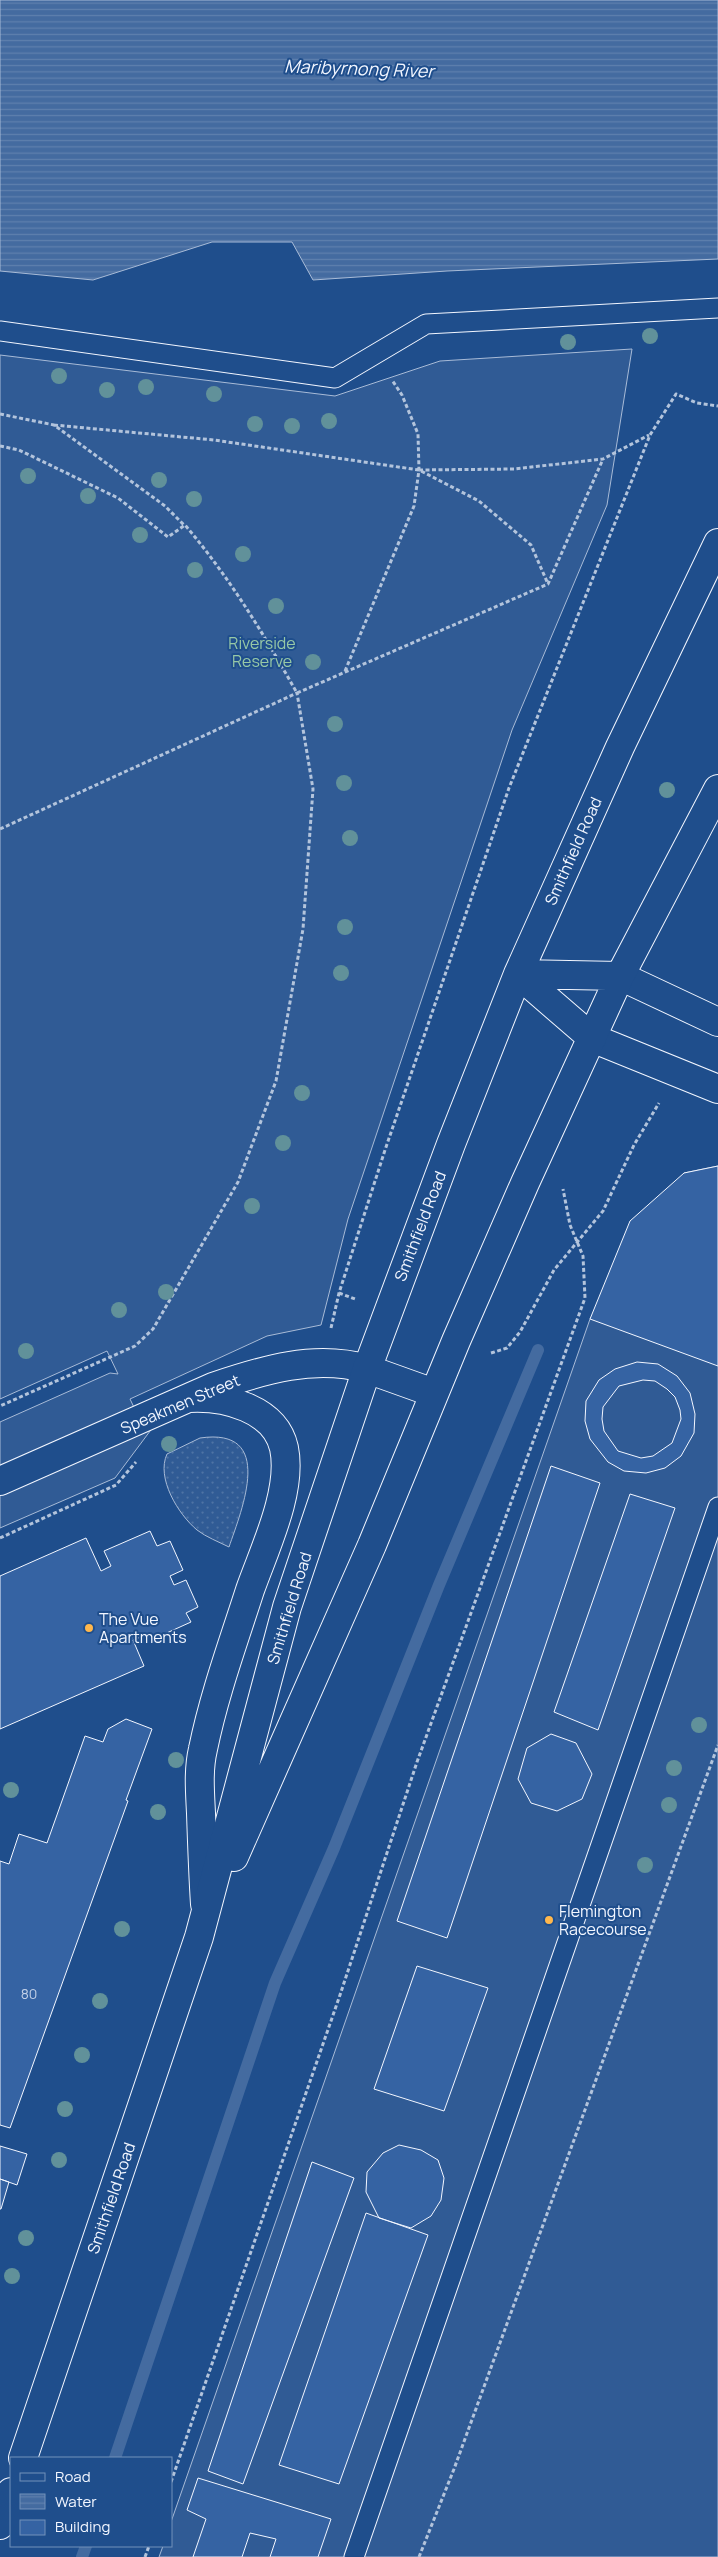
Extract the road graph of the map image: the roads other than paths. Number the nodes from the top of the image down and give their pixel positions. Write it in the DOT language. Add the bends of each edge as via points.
graph roads {
  1 [pos="718,308"];
  2 [pos="0,331"];
  3 [pos="718,543"];
  4 [pos="718,789"];
  5 [pos="518,974"];
  6 [pos="620,976"];
  7 [pos="718,1022"];
  8 [pos="592,1038"];
  9 [pos="718,1089"];
  10 [pos="367,1369"];
  11 [pos="434,1393"];
  12 [pos="189,1398"];
  13 [pos="0,1481"];
  14 [pos="718,1507"];
  15 [pos="202,1926"];
  16 [pos="23,2457"];
  17 [pos="10,2495"];
  18 [pos="0,2525"];
  19 [pos="354,2557"];
  1 -- 2 [label="lane" via="426,324 335,378"];
  3 -- 5 [label="main road, Smithfield Road" via="620,747"];
  4 -- 6 [label="main road, Smithfield Road"];
  5 -- 6 [label="main road"];
  5 -- 8 [label="main road"];
  5 -- 10 [label="main road, Smithfield Road"];
  6 -- 7 [label="main road"];
  6 -- 8 [label="main road, Smithfield Road"];
  8 -- 9 [label="main road"];
  8 -- 11 [label="main road, Smithfield Road"];
  10 -- 11 [label="main road, Speakmen Street"];
  10 -- 12 [label="main road, Speakmen Street" via="319,1362 292,1365 241,1377"];
  10 -- 15 [label="main road, Smithfield Road" via="287,1607"];
  11 -- 15 [label="main road, Smithfield Road" via="372,1544"];
  12 -- 13 [label="main road, Speakmen Street"];
  12 -- 15 [label="main road" via="221,1399 259,1414 279,1434 286,1464 279,1504 215,1694 202,1752"];
  14 -- 19 [label="lane"];
  15 -- 16 [label="main road, Smithfield Road"];
  17 -- 18 [label="main road"];
}
